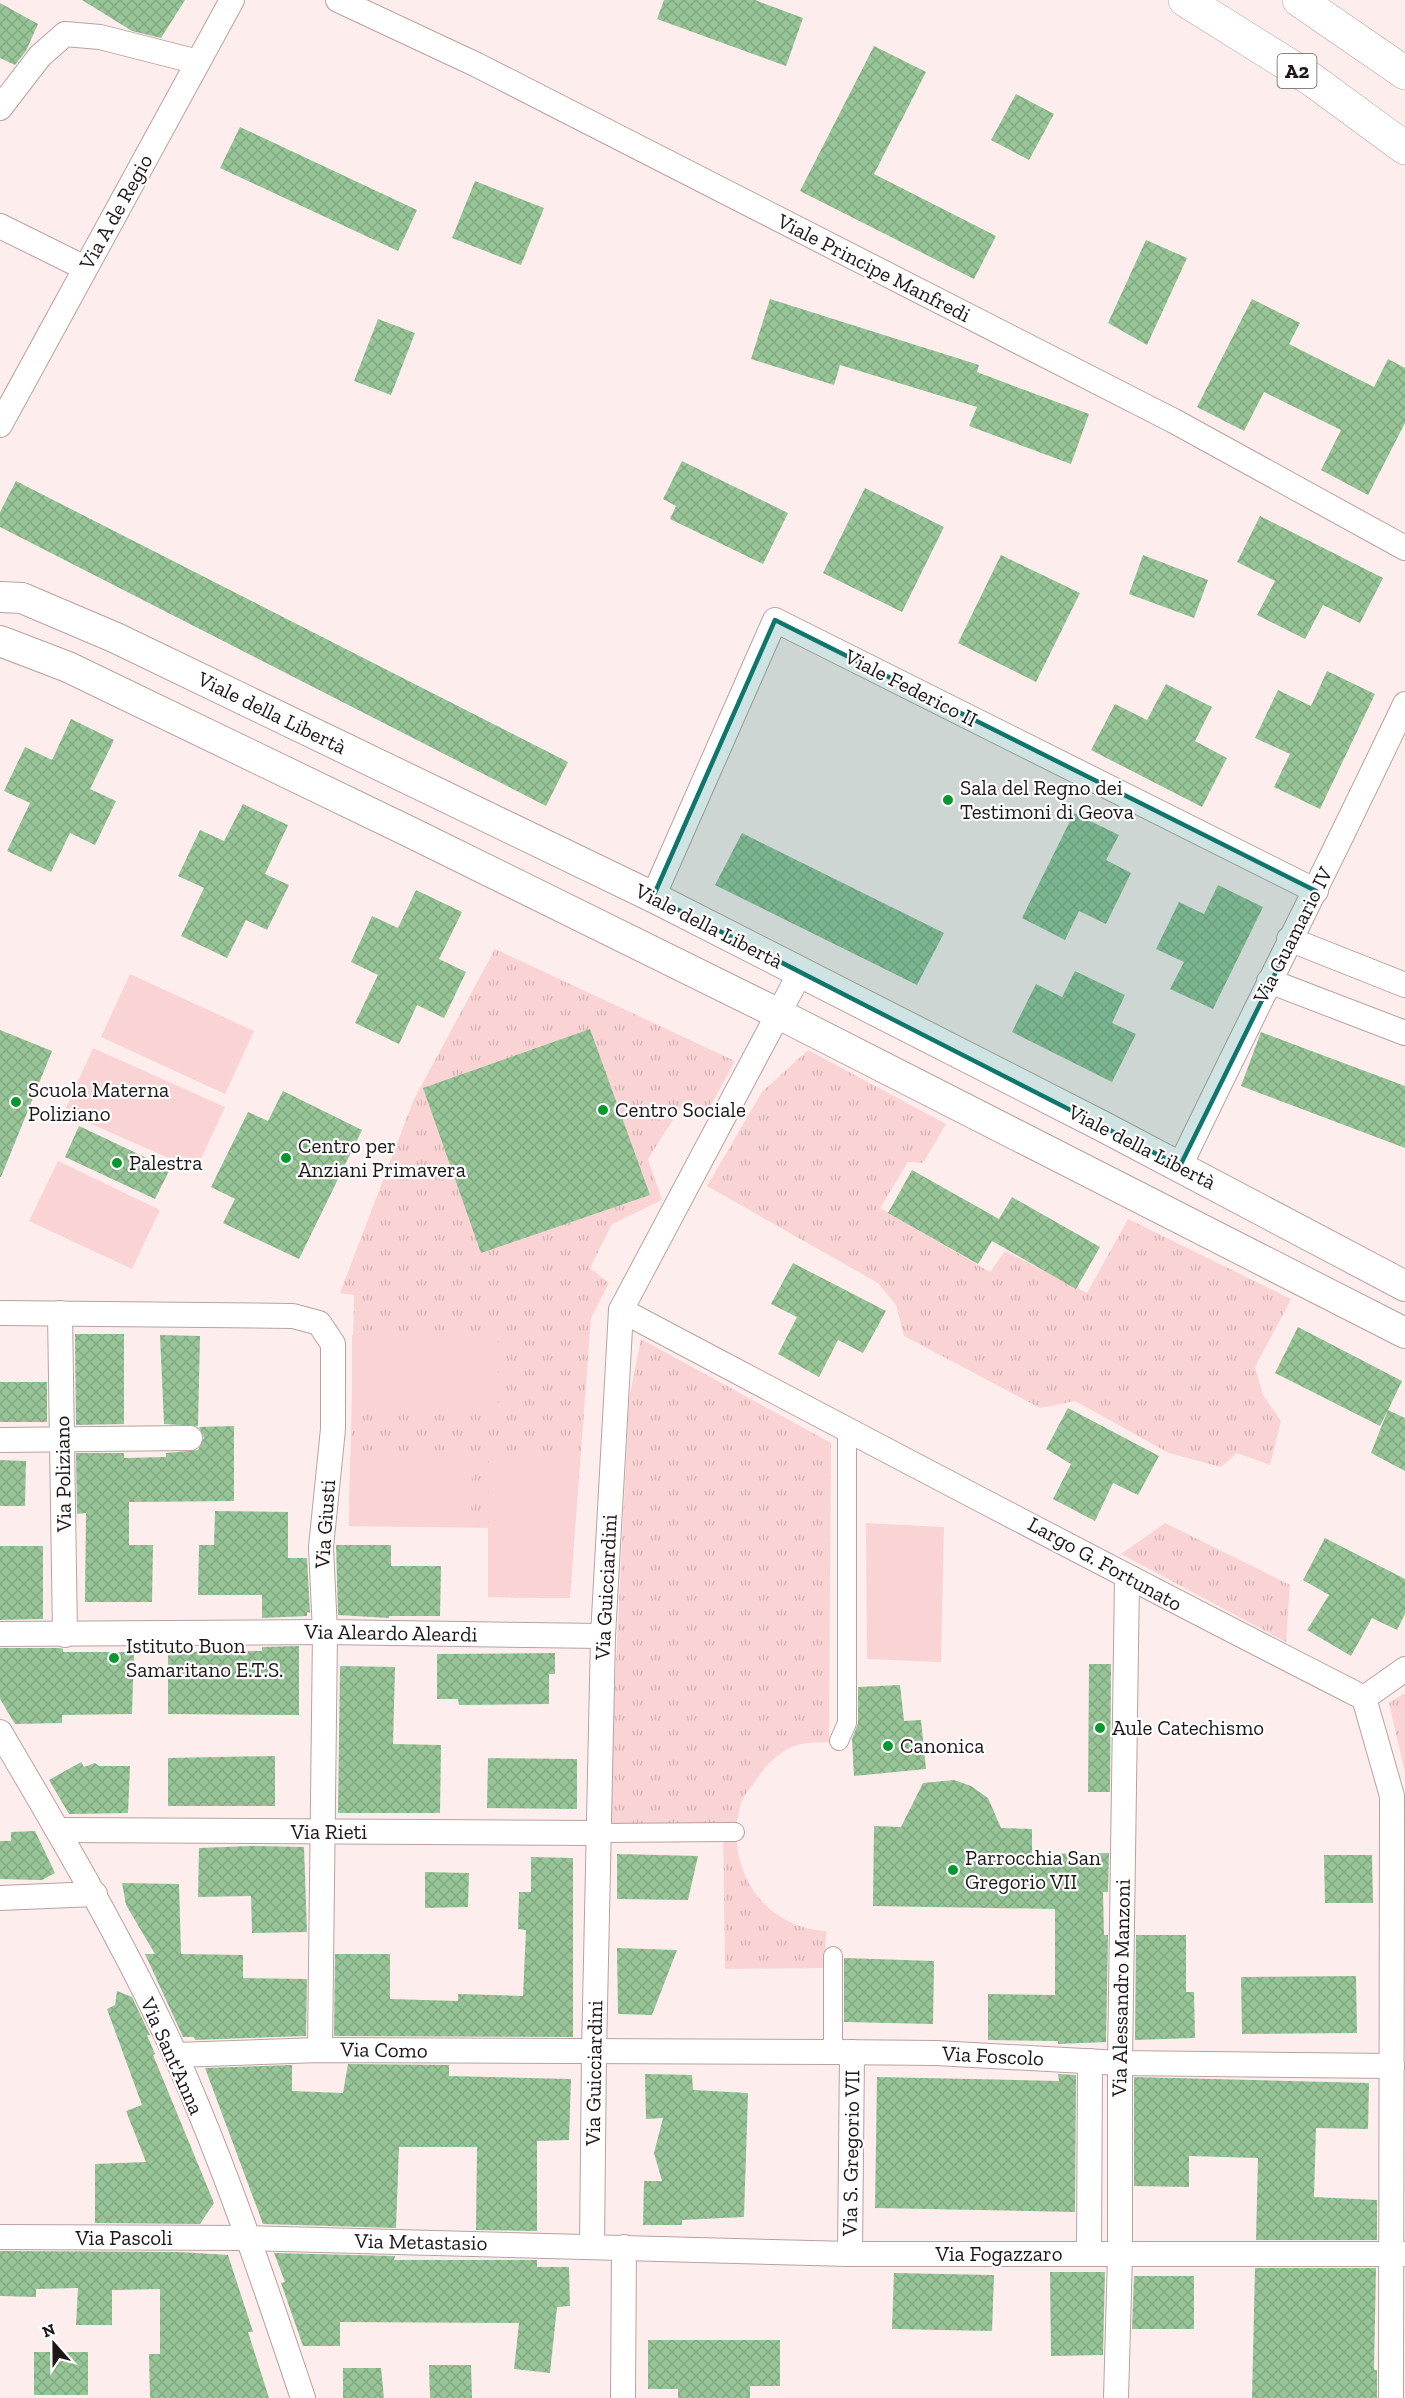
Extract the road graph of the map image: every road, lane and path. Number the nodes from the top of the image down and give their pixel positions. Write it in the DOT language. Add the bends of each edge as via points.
graph roads {
  1 [pos="232,0"];
  2 [pos="338,0"];
  3 [pos="1185,0"];
  4 [pos="1299,0"];
  5 [pos="198,62"];
  6 [pos="1405,73"];
  7 [pos="0,108"];
  8 [pos="1405,148"];
  9 [pos="0,226"];
  10 [pos="85,268"];
  11 [pos="0,425"];
  12 [pos="1405,548"];
  13 [pos="7,593"];
  14 [pos="0,641"];
  15 [pos="1405,704"];
  16 [pos="1316,891"];
  17 [pos="653,897"];
  18 [pos="1289,939"];
  19 [pos="800,973"];
  20 [pos="1269,981"];
  21 [pos="1405,985"];
  22 [pos="779,1014"];
  23 [pos="1405,1033"];
  24 [pos="1180,1166"];
  25 [pos="1405,1286"];
  26 [pos="621,1310"];
  27 [pos="0,1313"];
  28 [pos="60,1313"];
  29 [pos="1405,1333"];
  30 [pos="847,1427"];
  31 [pos="190,1438"];
  32 [pos="0,1440"];
  33 [pos="62,1440"];
  34 [pos="1127,1578"];
  35 [pos="325,1632"];
  36 [pos="0,1634"];
  37 [pos="65,1635"];
  38 [pos="603,1636"];
  39 [pos="1405,1669"];
  40 [pos="1364,1698"];
  41 [pos="0,1732"];
  42 [pos="838,1741"];
  43 [pos="58,1830"];
  44 [pos="735,1832"];
  45 [pos="325,1833"];
  46 [pos="600,1833"];
  47 [pos="95,1894"];
  48 [pos="0,1898"];
  49 [pos="834,1956"];
  50 [pos="321,2050"];
  51 [pos="842,2052"];
  52 [pos="594,2053"];
  53 [pos="175,2055"];
  54 [pos="1090,2061"];
  55 [pos="1120,2063"];
  56 [pos="1392,2066"];
  57 [pos="0,2237"];
  58 [pos="249,2238"];
  59 [pos="592,2246"];
  60 [pos="850,2254"];
  61 [pos="1089,2254"];
  62 [pos="1399,2254"];
  63 [pos="623,2255"];
  64 [pos="1120,2255"];
  65 [pos="303,2398"];
  66 [pos="623,2398"];
  67 [pos="1116,2398"];
  68 [pos="1391,2398"];
  1 -- 5 [label="street, Via A de Regio"];
  2 -- 12 [label="street, Viale Principe Manfredi" via="477,65 1174,421"];
  3 -- 8 [label="highway, A2" via="1311,79"];
  4 -- 6 [label="highway"];
  5 -- 7 [label="street" via="100,37 65,34 40,56"];
  5 -- 10 [label="street, Via A de Regio"];
  9 -- 10 [label="street"];
  10 -- 11 [label="street, Via A de Regio"];
  13 -- 17 [label="street, Viale della Libertà" via="117,638"];
  14 -- 22 [label="street" via="89,677"];
  15 -- 16 [label="street, Via Guamario IV"];
  16 -- 17 [label="street, Viale Federico II" via="775,620"];
  16 -- 18 [label="street, Via Guamario IV"];
  17 -- 19 [label="street, Viale della Libertà"];
  18 -- 20 [label="street, Via Guamario IV"];
  18 -- 21 [label="street"];
  19 -- 22 [label="street, Via Guicciardini"];
  19 -- 24 [label="street, Viale della Libertà"];
  20 -- 23 [label="street"];
  20 -- 24 [label="street, Via Guamario IV"];
  22 -- 26 [label="street, Via Guicciardini"];
  22 -- 29 [label="street"];
  24 -- 25 [label="street, Viale della Libertà"];
  26 -- 30 [label="street, Largo G. Fortunato"];
  26 -- 38 [label="street, Via Guicciardini"];
  27 -- 28 [label="street, Via Giusti"];
  28 -- 33 [label="street, Via Poliziano"];
  28 -- 35 [label="street, Via Giusti" via="293,1316 319,1323 333,1344 333,1429 321,1547"];
  30 -- 34 [label="street, Largo G. Fortunato"];
  30 -- 42 [label="street" via="847,1723"];
  31 -- 33 [label="street"];
  32 -- 33 [label="street"];
  33 -- 37 [label="street, Via Poliziano"];
  34 -- 40 [label="street, Largo G. Fortunato"];
  34 -- 55 [label="street, Via Alessandro Manzoni"];
  35 -- 37 [label="street, Via Aleardo Aleardi"];
  35 -- 38 [label="street, Via Aleardo Aleardi"];
  35 -- 45 [label="street, Via Giusti"];
  36 -- 37 [label="street, Via Aleardo Aleardi"];
  38 -- 46 [label="street, Via Guicciardini"];
  39 -- 40 [label="street"];
  40 -- 56 [label="street" via="1392,1796"];
  41 -- 43 [label="street, Via Sant'Anna"];
  43 -- 45 [label="street, Via Rieti"];
  43 -- 47 [label="street, Via Sant'Anna"];
  44 -- 46 [label="street"];
  45 -- 46 [label="street, Via Rieti"];
  45 -- 50 [label="street, Via Giusti"];
  46 -- 52 [label="street, Via Guicciardini"];
  47 -- 48 [label="street"];
  47 -- 53 [label="street, Via Sant'Anna"];
  49 -- 51 [label="street"];
  50 -- 52 [label="street, Via Como"];
  50 -- 53 [label="street, Via Como"];
  51 -- 52 [label="street, Via Foscolo"];
  51 -- 54 [label="street, Via Foscolo"];
  51 -- 60 [label="street, Via S. Gregorio VII"];
  52 -- 59 [label="street, Via Guicciardini"];
  53 -- 58 [label="street, Via Sant'Anna"];
  54 -- 55 [label="street, Via Foscolo"];
  54 -- 61 [label="street"];
  55 -- 56 [label="street, Via Foscolo"];
  55 -- 64 [label="street, Via Alessandro Manzoni"];
  56 -- 62 [label="street"];
  57 -- 58 [label="street, Via Pascoli"];
  58 -- 59 [label="street, Via Metastasio"];
  58 -- 65 [label="street, Via Sant'Anna"];
  59 -- 63 [label="street, Via Fogazzaro"];
  60 -- 61 [label="street, Via Fogazzaro"];
  60 -- 63 [label="street, Via Fogazzaro"];
  61 -- 64 [label="street, Via Fogazzaro"];
  62 -- 64 [label="street, Via Fogazzaro"];
  62 -- 68 [label="street"];
  63 -- 66 [label="street"];
  64 -- 67 [label="street, Via Alessandro Manzoni"];
}
